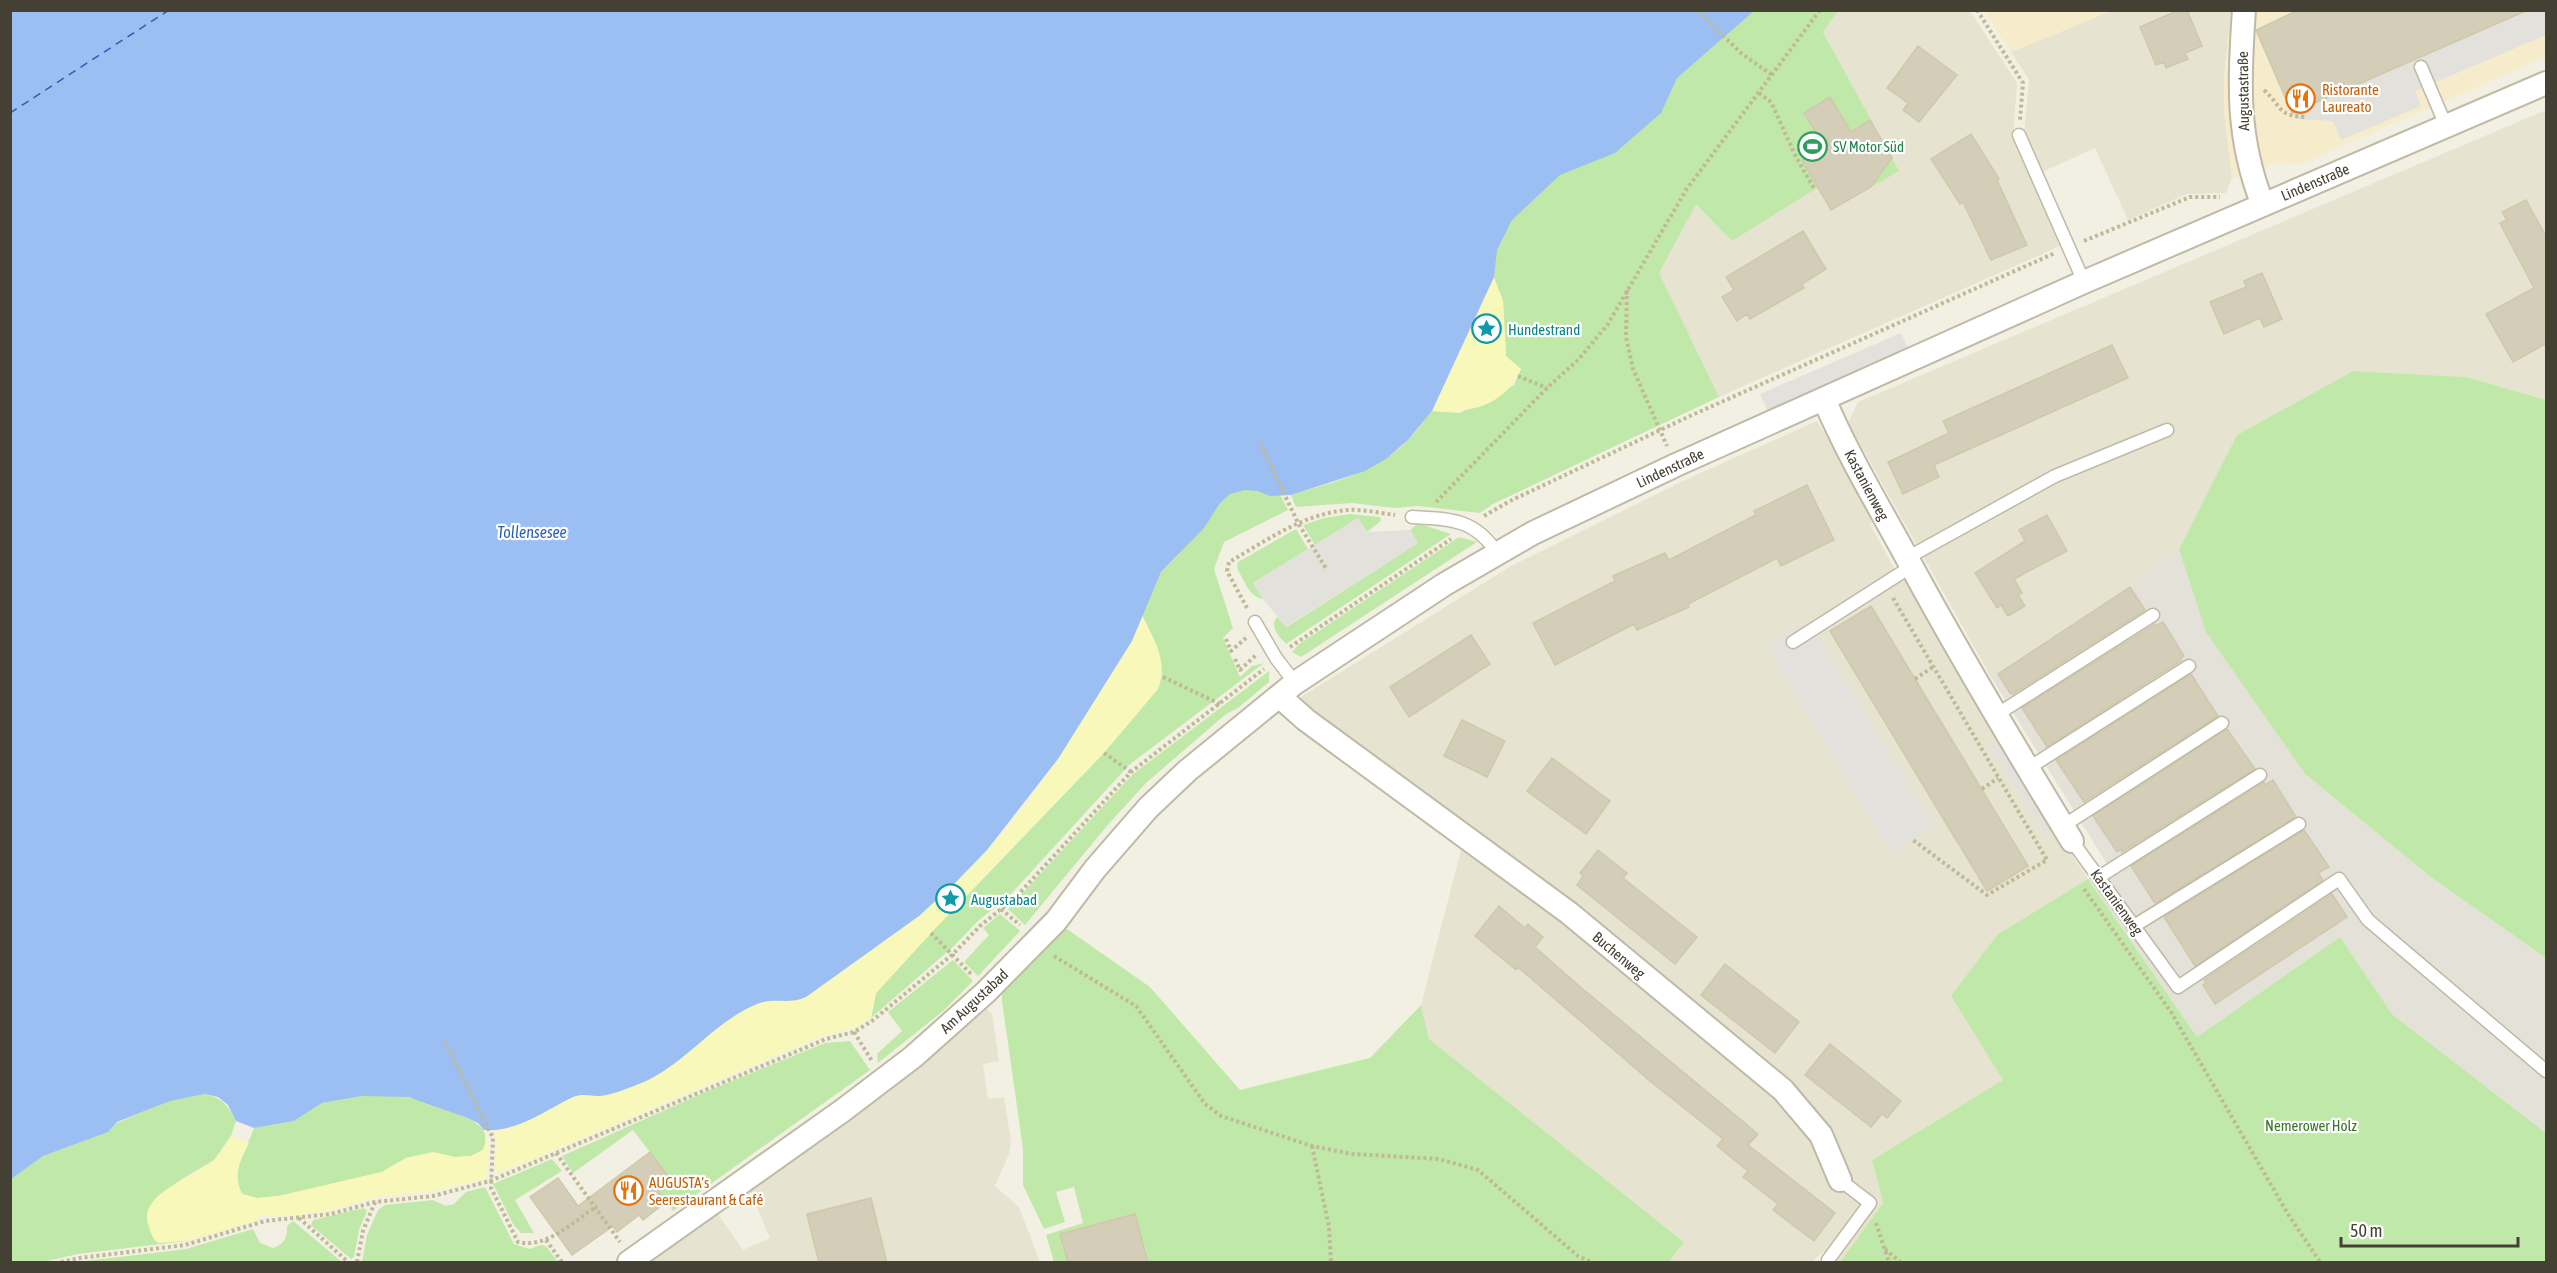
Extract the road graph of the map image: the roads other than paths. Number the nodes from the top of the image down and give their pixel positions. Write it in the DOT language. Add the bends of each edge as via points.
graph roads {
  1 [pos="2244,10"];
  2 [pos="2421,67"];
  3 [pos="2547,83"];
  4 [pos="2446,126"];
  5 [pos="2019,135"];
  6 [pos="2259,195"];
  7 [pos="2084,282"];
  8 [pos="1824,399"];
  9 [pos="2167,430"];
  10 [pos="1412,518"];
  11 [pos="1497,553"];
  12 [pos="1910,562"];
  13 [pos="2153,615"];
  14 [pos="1256,625"];
  15 [pos="1793,642"];
  16 [pos="2189,666"];
  17 [pos="1287,689"];
  18 [pos="1996,715"];
  19 [pos="2222,723"];
  20 [pos="2028,768"];
  21 [pos="2260,775"];
  22 [pos="2299,824"];
  23 [pos="2067,833"];
  24 [pos="2099,876"];
  25 [pos="2134,926"];
  26 [pos="2547,1071"];
  27 [pos="1840,1180"];
  28 [pos="1828,1260"];
  29 [pos="631,1261"];
  1 -- 6 [label="street, Augustastraße" via="2240,79 2244,144"];
  2 -- 4 [label="lane"];
  3 -- 4 [label="street, Lindenstraße"];
  4 -- 6 [label="street, Lindenstraße"];
  5 -- 7 [label="lane"];
  6 -- 7 [label="street, Lindenstraße"];
  7 -- 8 [label="street, Lindenstraße"];
  8 -- 11 [label="street, Lindenstraße" via="1676,465"];
  8 -- 12 [label="street, Kastanienweg"];
  9 -- 12 [label="lane" via="2055,476"];
  10 -- 11 [label="lane" via="1471,525 1482,532"];
  11 -- 17 [label="street, Lindenstraße"];
  12 -- 15 [label="lane"];
  12 -- 18 [label="street, Kastanienweg"];
  13 -- 18 [label="lane"];
  14 -- 17 [label="lane" via="1276,658"];
  16 -- 20 [label="lane"];
  17 -- 27 [label="street, Buchenweg" via="1305,720 1569,913 1783,1090 1821,1135"];
  17 -- 29 [label="street, Am Augustabad" via="1148,808 1056,921 986,992 913,1057"];
  18 -- 20 [label="street, Kastanienweg"];
  19 -- 23 [label="lane"];
  20 -- 23 [label="street, Kastanienweg"];
  21 -- 24 [label="lane"];
  22 -- 25 [label="lane"];
  23 -- 24 [label="lane, Kastanienweg"];
  24 -- 25 [label="lane, Kastanienweg"];
  25 -- 26 [label="lane, Kastanienweg" via="2178,987 2339,879 2368,920"];
  27 -- 28 [label="lane, Buchenweg" via="1870,1203"];
}
